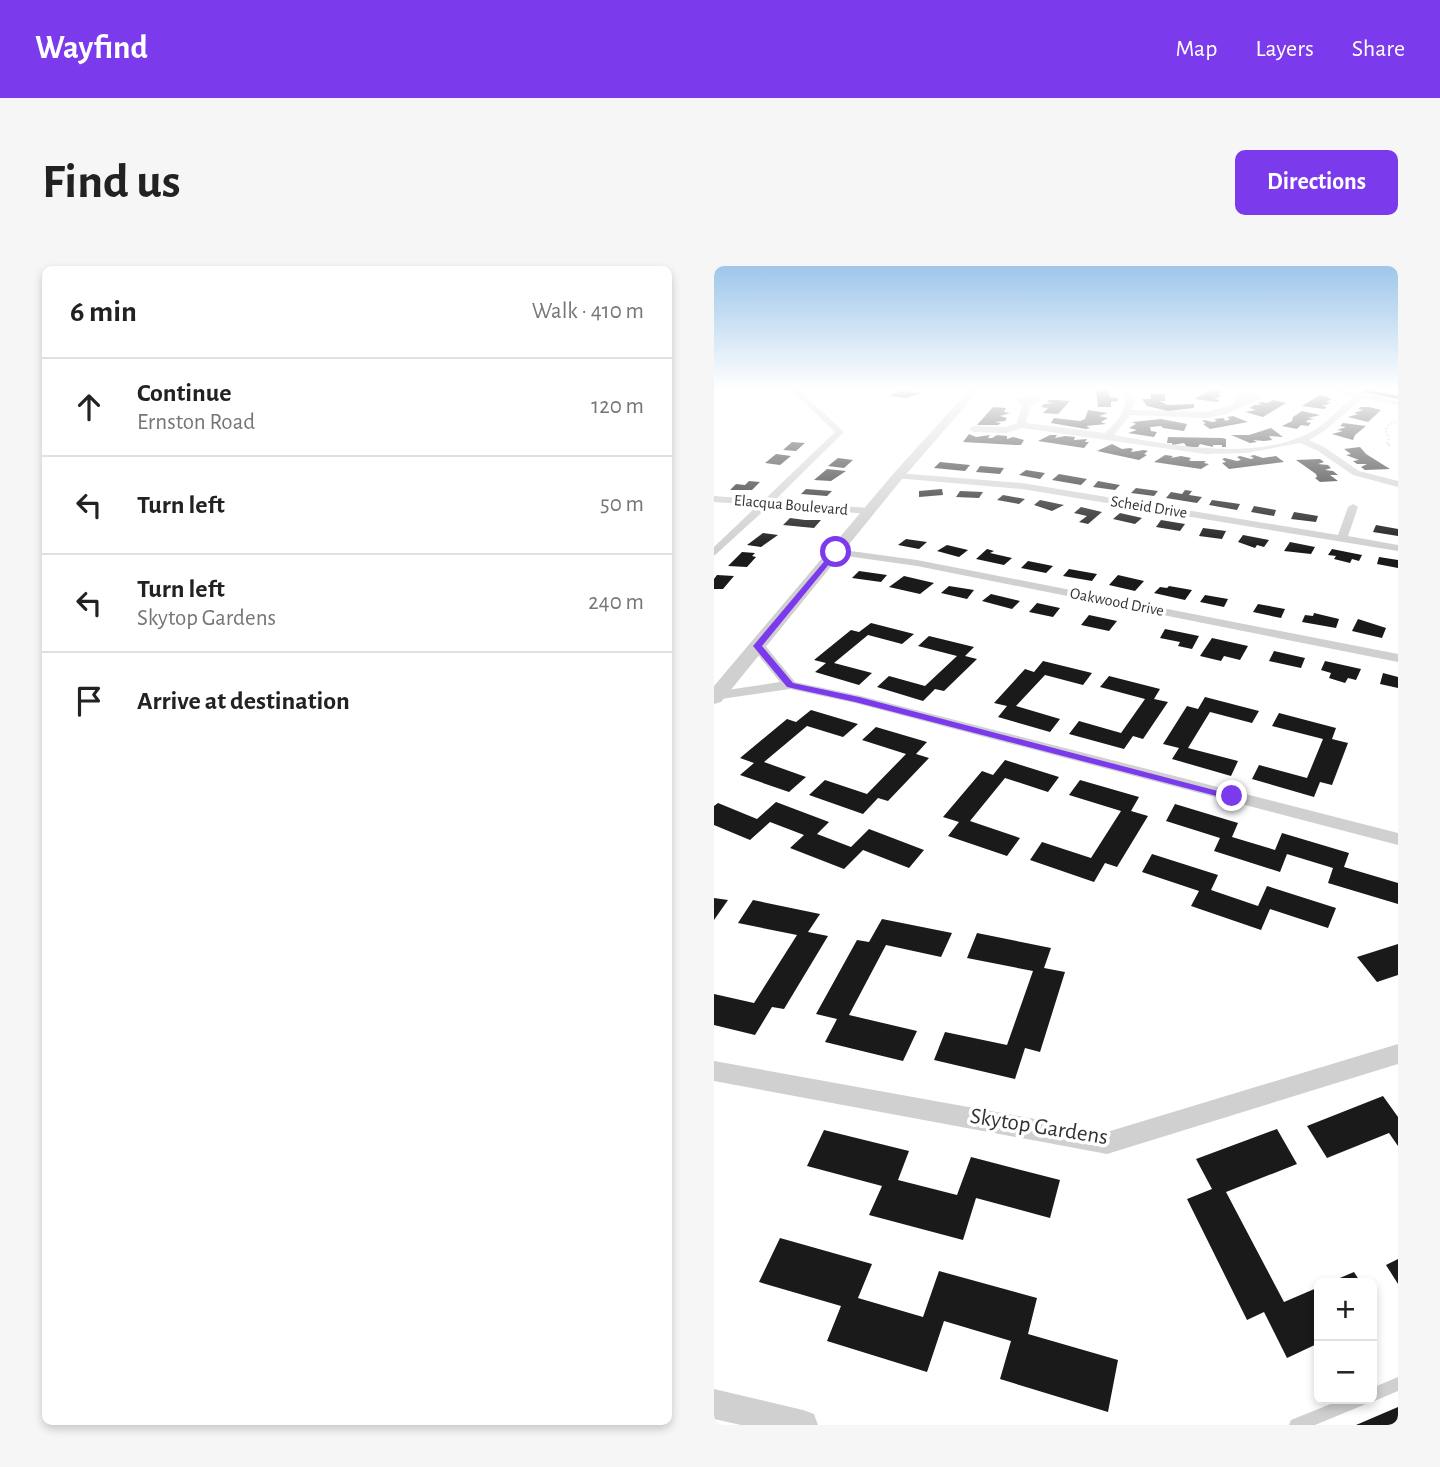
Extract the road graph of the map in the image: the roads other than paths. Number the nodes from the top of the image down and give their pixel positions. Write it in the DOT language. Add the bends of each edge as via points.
graph roads {
  1 [pos="828,443"];
  2 [pos="927,443"];
  3 [pos="1139,443"];
  4 [pos="1284,443"];
  5 [pos="1308,443"];
  6 [pos="898,476"];
  7 [pos="1398,484"];
  8 [pos="714,499"];
  9 [pos="767,503"];
  10 [pos="1353,507"];
  11 [pos="869,512"];
  12 [pos="1342,538"];
  13 [pos="1398,548"];
  14 [pos="836,552"];
  15 [pos="714,553"];
  16 [pos="758,646"];
  17 [pos="1398,658"];
  18 [pos="790,685"];
  19 [pos="715,697"];
  20 [pos="1398,839"];
  21 [pos="1398,1054"];
  22 [pos="714,1071"];
  23 [pos="1398,1384"];
  24 [pos="1377,1393"];
  25 [pos="714,1404"];
  26 [pos="1349,1404"];
  27 [pos="803,1425"];
  28 [pos="1296,1425"];
  1 -- 9 [label="street"];
  2 -- 6 [label="street"];
  3 -- 4 [label="street" via="1204,453"];
  5 -- 7 [label="street" via="1356,473"];
  6 -- 11 [label="street"];
  6 -- 12 [label="street, Scheid Drive" via="1022,486"];
  8 -- 9 [label="street, Elacqua Boulevard"];
  9 -- 11 [label="street, Elacqua Boulevard"];
  9 -- 15 [label="street"];
  10 -- 12 [label="street"];
  11 -- 14 [label="street"];
  12 -- 13 [label="street, Scheid Drive"];
  14 -- 16 [label="street"];
  14 -- 17 [label="street, Oakwood Drive" via="917,563"];
  16 -- 18 [label="street"];
  16 -- 19 [label="street"];
  18 -- 19 [label="street"];
  18 -- 20 [label="street"];
  21 -- 22 [label="street, Skytop Gardens" via="1107,1143"];
  23 -- 24 [label="lane"];
  25 -- 27 [label="street"];
  26 -- 28 [label="lane"];
}
